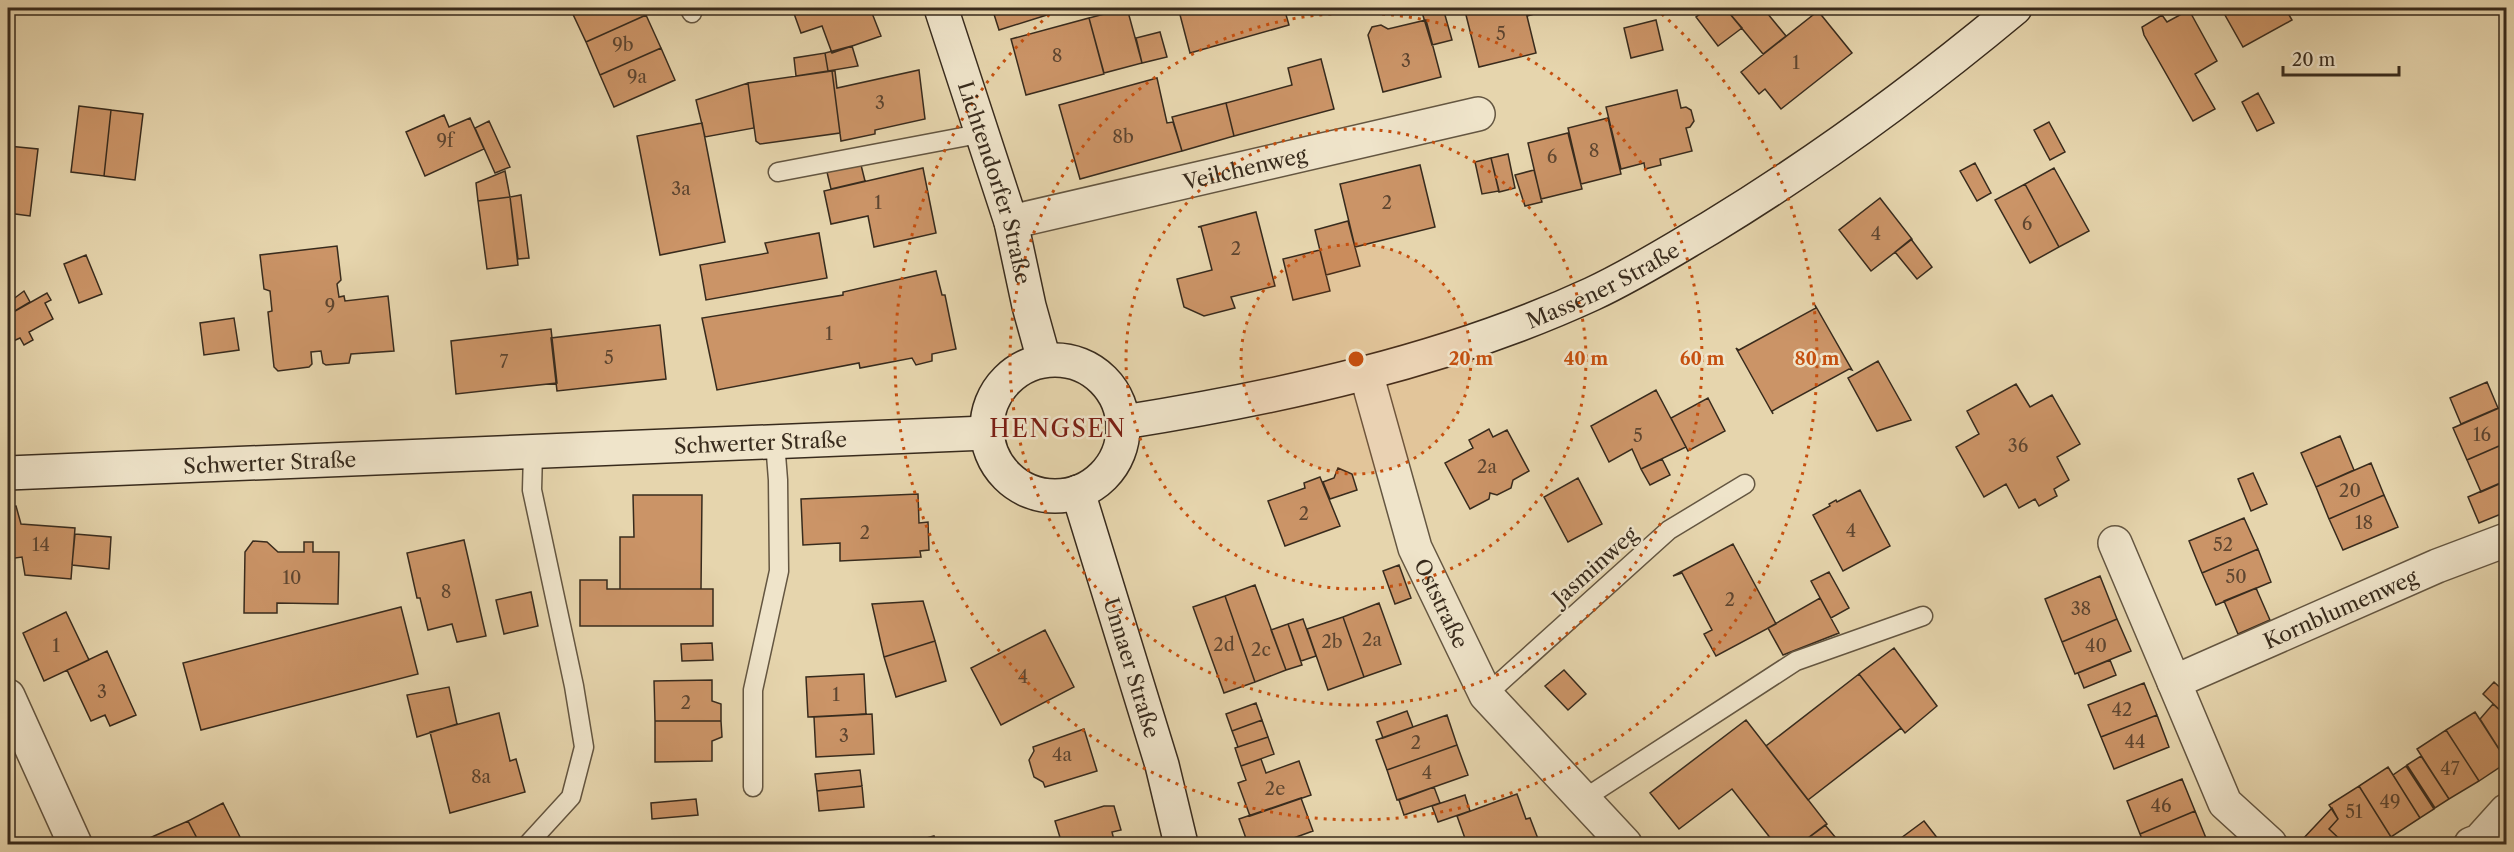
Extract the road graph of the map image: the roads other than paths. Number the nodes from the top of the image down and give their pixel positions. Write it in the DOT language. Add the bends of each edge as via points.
graph roads {
  1 [pos="941,8"];
  2 [pos="2015,8"];
  3 [pos="1478,114"];
  4 [pos="984,133"];
  5 [pos="778,172"];
  6 [pos="1011,222"];
  7 [pos="1044,360"];
  8 [pos="1366,373"];
  9 [pos="1124,422"];
  10 [pos="986,433"];
  11 [pos="775,442"];
  12 [pos="533,452"];
  13 [pos="8,473"];
  14 [pos="1745,484"];
  15 [pos="1078,492"];
  16 [pos="2506,540"];
  17 [pos="2115,543"];
  18 [pos="1923,616"];
  19 [pos="2174,682"];
  20 [pos="1486,695"];
  21 [pos="8,696"];
  22 [pos="753,786"];
  23 [pos="1582,800"];
  24 [pos="2506,811"];
  25 [pos="75,844"];
  26 [pos="528,844"];
  27 [pos="1181,844"];
  28 [pos="1625,844"];
  29 [pos="2270,844"];
  30 [pos="2471,844"];
  1 -- 4 [label="main road, Lichtendorfer Straße"];
  2 -- 8 [label="main road, Massener Straße" via="1955,58 1775,189 1639,271 1509,328"];
  3 -- 6 [label="main road, Veilchenweg"];
  4 -- 5 [label="lane"];
  4 -- 6 [label="main road, Lichtendorfer Straße"];
  6 -- 7 [label="main road, Lichtendorfer Straße"];
  7 -- 9 [label="main road" via="1067,360 1088,367 1106,382 1118,400"];
  7 -- 10 [label="main road" via="1007,379 987,414"];
  8 -- 9 [label="main road, Massener Straße"];
  8 -- 20 [label="main road, Oststraße" via="1415,548"];
  9 -- 15 [label="main road" via="1115,462 1102,479"];
  10 -- 11 [label="main road, Schwerter Straße"];
  10 -- 15 [label="main road" via="995,462 1007,478 1024,490 1065,497"];
  11 -- 12 [label="main road, Schwerter Straße"];
  11 -- 22 [label="lane" via="779,571 753,690"];
  12 -- 13 [label="main road, Schwerter Straße"];
  12 -- 26 [label="lane" via="532,490 584,747 571,797"];
  14 -- 20 [label="lane, Jasminweg" via="1669,530"];
  15 -- 27 [label="main road, Unnaer Straße" via="1162,765"];
  16 -- 19 [label="main road, Kornblumenweg" via="2437,566"];
  17 -- 19 [label="main road"];
  18 -- 23 [label="lane" via="1796,661"];
  19 -- 29 [label="main road" via="2225,803"];
  20 -- 23 [label="main road, Oststraße"];
  21 -- 25 [label="main road"];
  23 -- 28 [label="main road, Oststraße"];
  24 -- 30 [label="main road" via="2479,841"];
}
